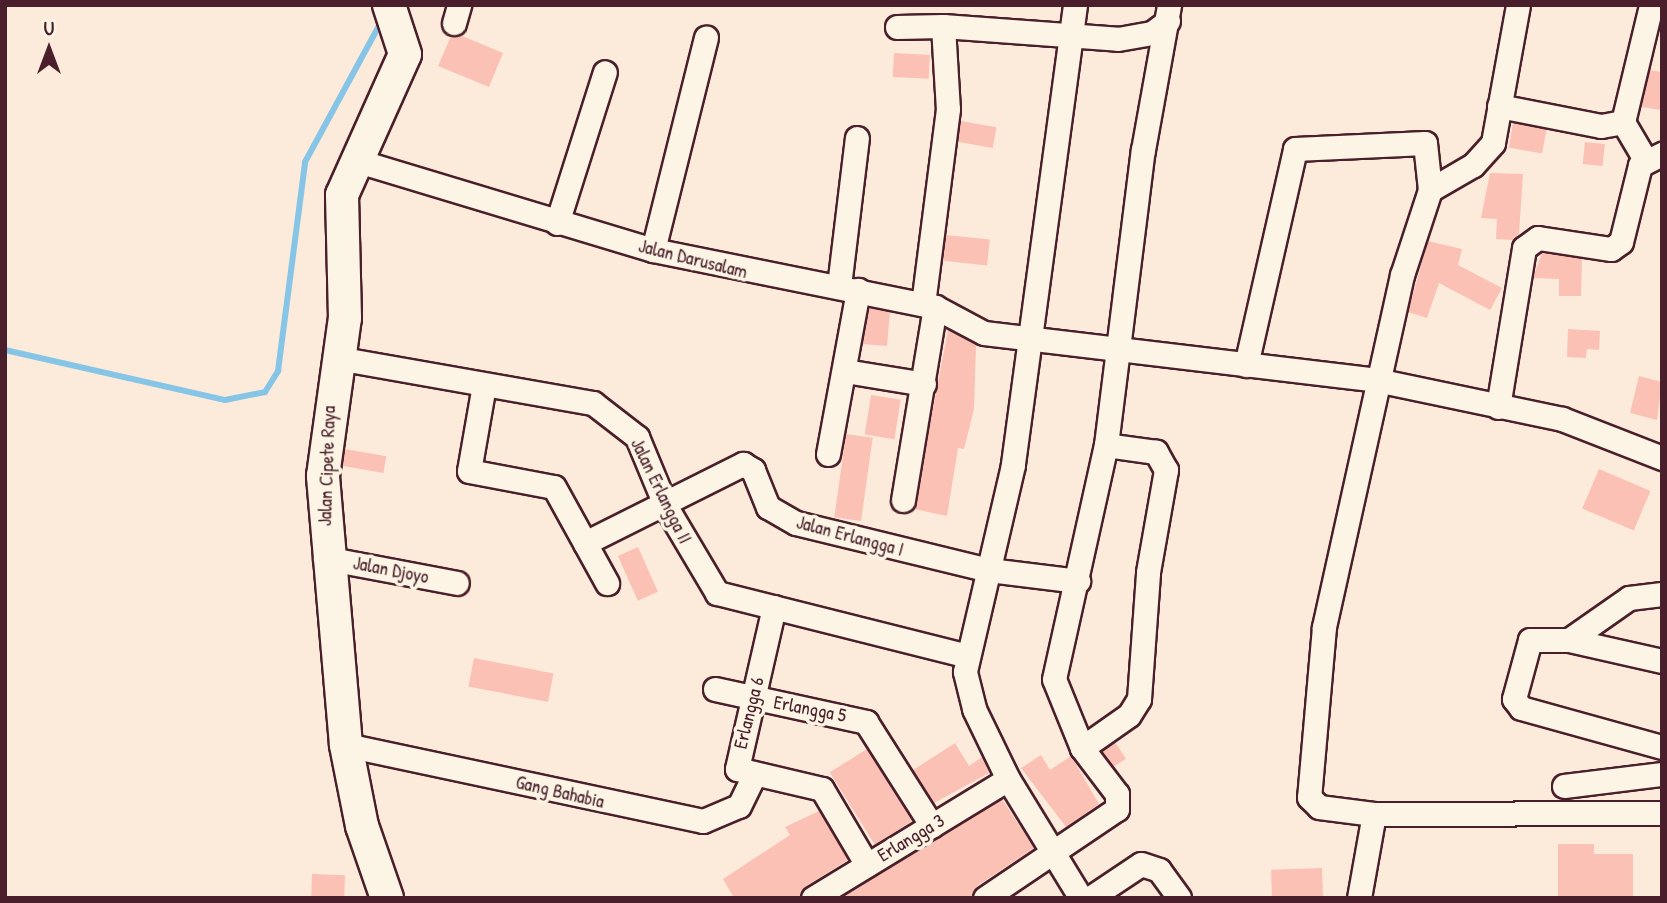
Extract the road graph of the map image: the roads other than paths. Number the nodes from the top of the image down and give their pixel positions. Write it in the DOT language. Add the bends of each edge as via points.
graph roads {
  1 [pos="1075,5"];
  2 [pos="1518,5"];
  3 [pos="1651,5"];
  4 [pos="398,12"];
  5 [pos="1169,13"];
  6 [pos="943,26"];
  7 [pos="897,27"];
  8 [pos="1653,34"];
  9 [pos="706,38"];
  10 [pos="1072,38"];
  11 [pos="606,72"];
  12 [pos="1499,106"];
  13 [pos="1623,122"];
  14 [pos="857,138"];
  15 [pos="1654,158"];
  16 [pos="355,159"];
  17 [pos="1430,190"];
  18 [pos="557,223"];
  19 [pos="653,250"];
  20 [pos="848,288"];
  21 [pos="929,305"];
  22 [pos="1032,336"];
  23 [pos="1116,349"];
  24 [pos="337,358"];
  25 [pos="1246,365"];
  26 [pos="845,371"];
  27 [pos="1377,380"];
  28 [pos="924,384"];
  29 [pos="484,385"];
  30 [pos="1498,407"];
  31 [pos="1106,445"];
  32 [pos="828,454"];
  33 [pos="1662,458"];
  34 [pos="903,500"];
  35 [pos="666,507"];
  36 [pos="585,543"];
  37 [pos="326,558"];
  38 [pos="989,570"];
  39 [pos="1078,581"];
  40 [pos="457,583"];
  41 [pos="607,583"];
  42 [pos="1662,594"];
  43 [pos="774,607"];
  44 [pos="1569,640"];
  45 [pos="967,656"];
  46 [pos="1662,662"];
  47 [pos="715,689"];
  48 [pos="752,698"];
  49 [pos="346,745"];
  50 [pos="1662,747"];
  51 [pos="1082,748"];
  52 [pos="1662,774"];
  53 [pos="754,775"];
  54 [pos="1008,779"];
  55 [pos="1564,786"];
  56 [pos="1662,813"];
  57 [pos="1374,814"];
  58 [pos="932,826"];
  59 [pos="1056,856"];
  60 [pos="867,865"];
  61 [pos="387,898"];
  62 [pos="813,898"];
  63 [pos="985,898"];
  64 [pos="1081,898"];
  65 [pos="1090,898"];
  66 [pos="1179,898"];
  67 [pos="1359,898"];
  1 -- 10 [label="street"];
  2 -- 12 [label="street"];
  3 -- 8 [label="street"];
  4 -- 16 [label="main road, Jalan Cipete Raya" via="405,54"];
  5 -- 10 [label="street" via="1152,33"];
  5 -- 23 [label="street"];
  6 -- 7 [label="street"];
  6 -- 10 [label="street"];
  6 -- 21 [label="street" via="948,109"];
  8 -- 13 [label="street"];
  9 -- 19 [label="street"];
  10 -- 22 [label="street"];
  11 -- 18 [label="street"];
  12 -- 13 [label="street" via="1601,126"];
  12 -- 17 [label="street" via="1493,143 1484,156"];
  13 -- 15 [label="street"];
  14 -- 20 [label="street"];
  15 -- 30 [label="street" via="1621,242 1611,250 1538,238 1524,247"];
  16 -- 18 [label="street, Jalan Darusalam"];
  16 -- 24 [label="main road, Jalan Cipete Raya" via="342,195 345,318"];
  17 -- 25 [label="street" via="1425,143 1295,149"];
  17 -- 27 [label="street"];
  18 -- 19 [label="street, Jalan Darusalam"];
  19 -- 20 [label="street, Jalan Darusalam"];
  20 -- 21 [label="street, Jalan Darusalam"];
  20 -- 26 [label="street"];
  21 -- 22 [label="street, Jalan Darusalam" via="984,333"];
  21 -- 28 [label="street"];
  22 -- 23 [label="street, Jalan Darusalam"];
  22 -- 38 [label="street"];
  23 -- 25 [label="street, Jalan Darusalam"];
  23 -- 31 [label="street"];
  24 -- 29 [label="street, Jalan Erlangga II"];
  24 -- 37 [label="main road, Jalan Cipete Raya" via="324,456"];
  25 -- 27 [label="street, Jalan Darusalam"];
  26 -- 28 [label="street"];
  26 -- 32 [label="street"];
  27 -- 30 [label="street, Jalan Darusalam"];
  27 -- 57 [label="street" via="1354,513 1324,627 1309,787 1319,807"];
  28 -- 34 [label="street"];
  29 -- 35 [label="street, Jalan Erlangga II" via="593,403 610,412 637,437"];
  29 -- 36 [label="street" via="469,471 554,487"];
  30 -- 33 [label="street, Jalan Darusalam" via="1562,419"];
  31 -- 39 [label="street"];
  31 -- 51 [label="street" via="1156,452 1166,470 1147,584 1139,699 1129,715"];
  35 -- 36 [label="street"];
  35 -- 38 [label="street, Jalan Erlangga I" via="733,467 749,465 779,516"];
  35 -- 43 [label="street, Jalan Erlangga II" via="709,586"];
  36 -- 41 [label="street"];
  37 -- 40 [label="street, Jalan Djoyo"];
  37 -- 49 [label="main road, Jalan Cipete Raya"];
  38 -- 39 [label="street"];
  38 -- 45 [label="street"];
  39 -- 51 [label="street" via="1054,679"];
  42 -- 44 [label="street" via="1629,598"];
  43 -- 45 [label="street, Jalan Erlangga II"];
  43 -- 48 [label="street, Erlangga 6"];
  44 -- 46 [label="street"];
  44 -- 50 [label="street" via="1530,640 1524,647 1515,704"];
  45 -- 54 [label="street" via="974,709"];
  47 -- 48 [label="street, Erlangga 5"];
  48 -- 53 [label="street, Erlangga 6" via="736,764"];
  48 -- 58 [label="street, Erlangga 5" via="866,722"];
  49 -- 53 [label="street, Gang Bahabia" via="703,821 739,806"];
  49 -- 61 [label="main road, Jalan Cipete Raya" via="362,826"];
  51 -- 59 [label="street" via="1117,794 1117,809"];
  52 -- 55 [label="street"];
  53 -- 60 [label="street, Erlangga 6" via="822,789"];
  54 -- 58 [label="street, Erlangga 3"];
  54 -- 59 [label="street"];
  56 -- 57 [label="street"];
  57 -- 67 [label="street"];
  58 -- 60 [label="street, Erlangga 3"];
  59 -- 63 [label="street"];
  59 -- 64 [label="street"];
  60 -- 62 [label="street, Erlangga 3"];
  65 -- 66 [label="street" via="1141,864 1158,870"];
}
